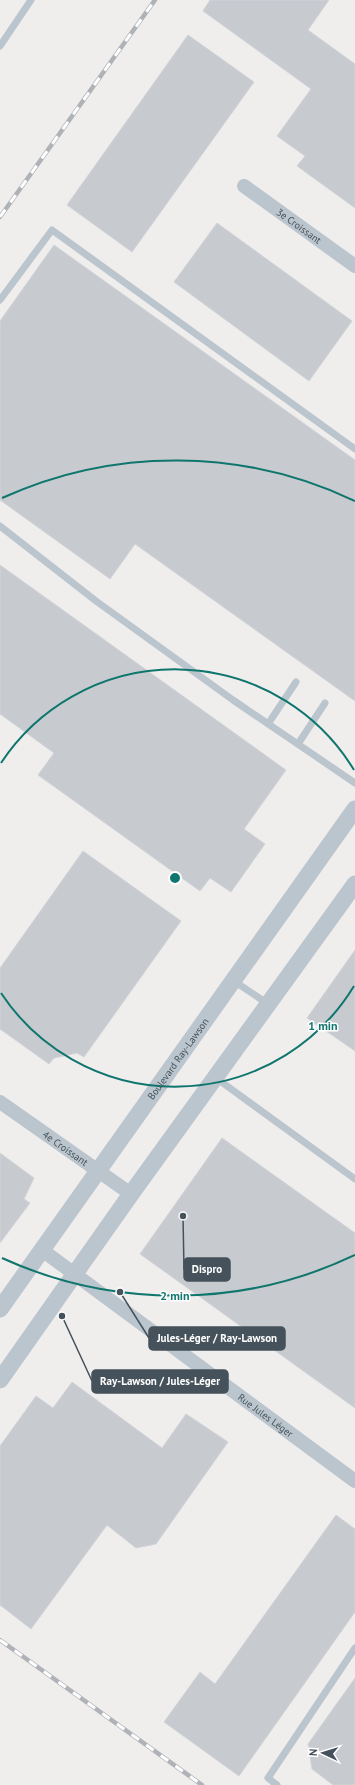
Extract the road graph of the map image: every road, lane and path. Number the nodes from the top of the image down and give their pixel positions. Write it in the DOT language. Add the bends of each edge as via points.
graph roads {
  1 [pos="31,0"];
  2 [pos="0,46"];
  3 [pos="244,186"];
  4 [pos="355,266"];
  5 [pos="0,300"];
  6 [pos="355,449"];
  7 [pos="0,526"];
  8 [pos="296,682"];
  9 [pos="325,703"];
  10 [pos="268,724"];
  11 [pos="298,744"];
  12 [pos="355,783"];
  13 [pos="355,809"];
  14 [pos="355,884"];
  15 [pos="234,981"];
  16 [pos="268,1004"];
  17 [pos="216,1078"];
  18 [pos="0,1102"];
  19 [pos="99,1171"];
  20 [pos="355,1179"];
  21 [pos="131,1194"];
  22 [pos="42,1250"];
  23 [pos="75,1275"];
  24 [pos="0,1309"];
  25 [pos="0,1380"];
  26 [pos="355,1480"];
  27 [pos="355,1648"];
  28 [pos="276,1785"];
  1 -- 2 [label="lane"];
  3 -- 4 [label="street, 3e Croissant"];
  5 -- 6 [label="lane" via="52,230"];
  7 -- 10 [label="lane" via="96,601"];
  8 -- 10 [label="lane"];
  9 -- 11 [label="lane"];
  10 -- 11 [label="lane"];
  11 -- 12 [label="lane"];
  13 -- 15 [label="street, Boulevard Ray-Lawson"];
  14 -- 16 [label="street"];
  15 -- 16 [label="lane"];
  15 -- 19 [label="street, Boulevard Ray-Lawson"];
  16 -- 17 [label="street"];
  17 -- 20 [label="lane"];
  17 -- 21 [label="street"];
  18 -- 19 [label="street, 4e Croissant"];
  19 -- 21 [label="street, 4e Croissant"];
  19 -- 22 [label="street, Boulevard Ray-Lawson"];
  21 -- 23 [label="street"];
  22 -- 23 [label="street, Rue Jules Léger"];
  22 -- 24 [label="street, Boulevard Ray-Lawson"];
  23 -- 25 [label="street"];
  23 -- 26 [label="street, Rue Jules Léger"];
  27 -- 28 [label="lane" via="268,1778"];
}
